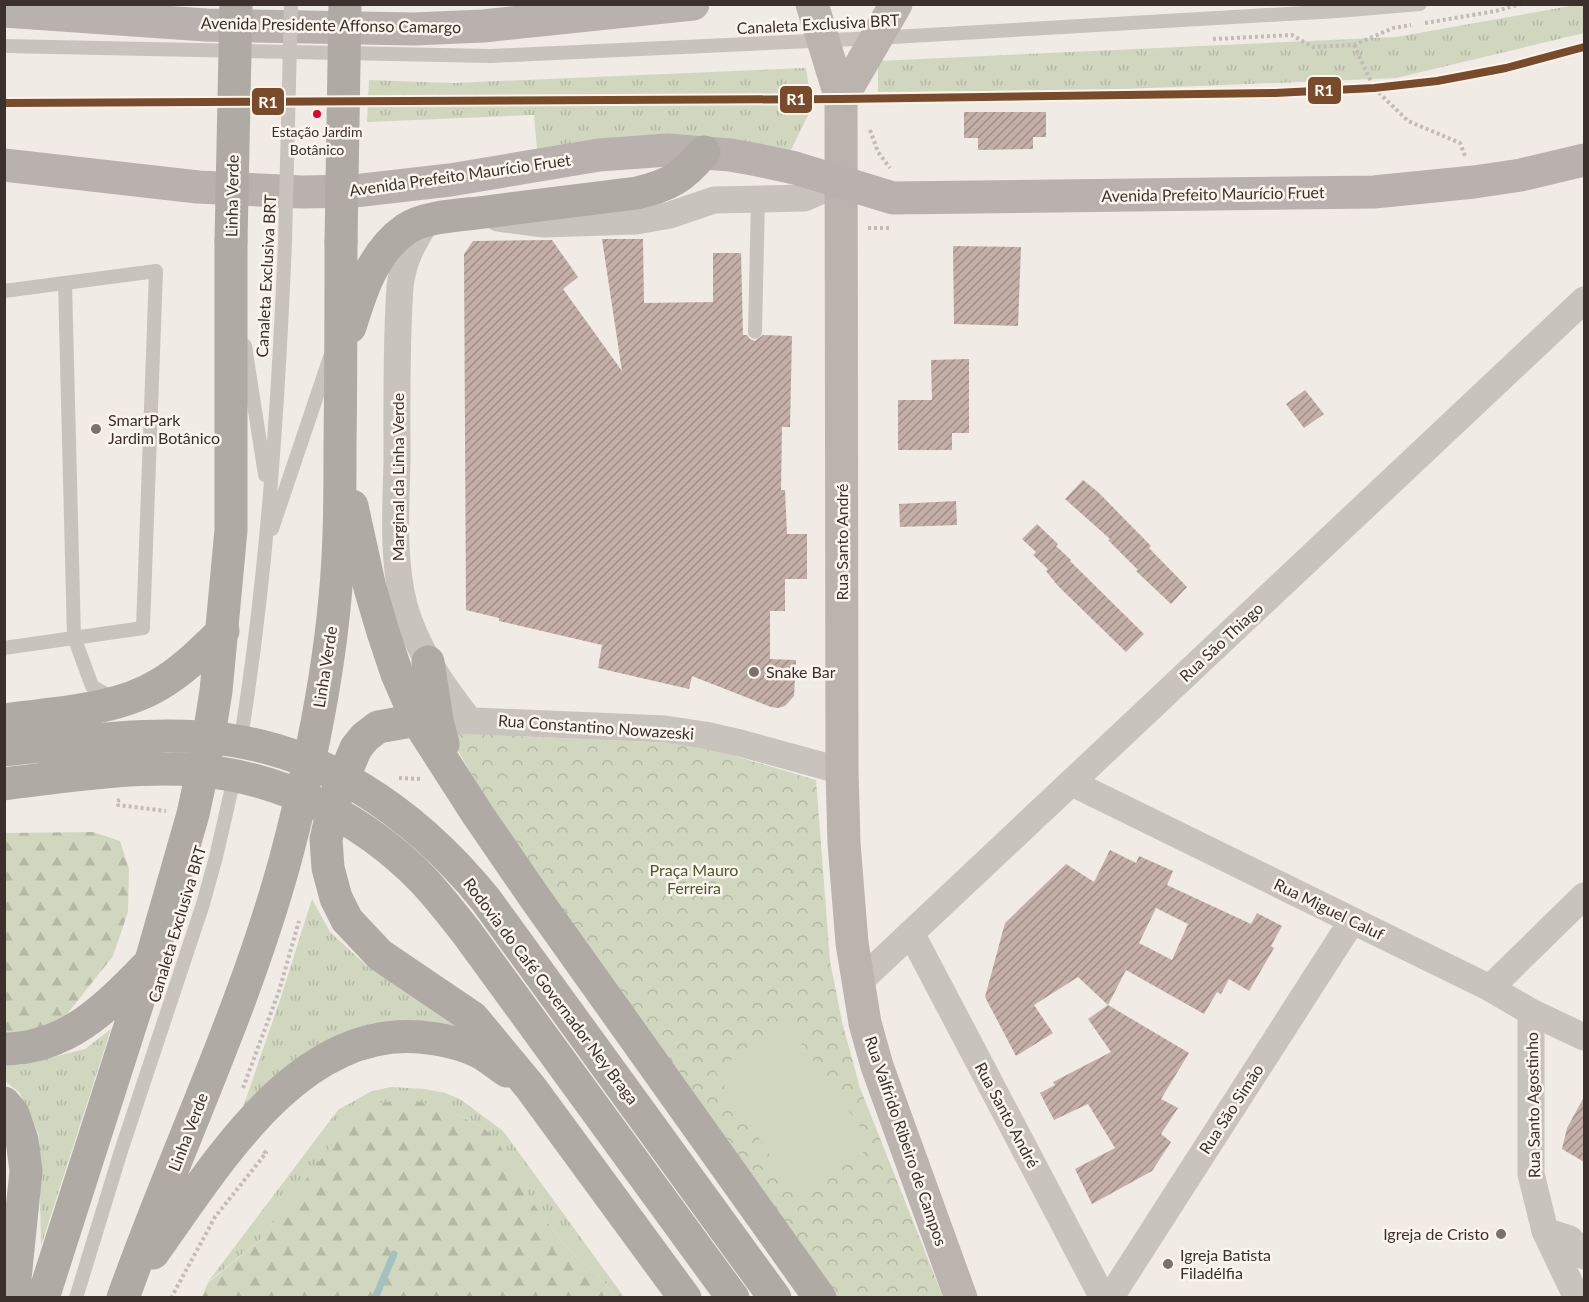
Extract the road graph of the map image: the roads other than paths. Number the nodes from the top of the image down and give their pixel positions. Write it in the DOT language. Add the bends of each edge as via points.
graph roads {
  1 [pos="236,4"];
  2 [pos="291,4"];
  3 [pos="345,4"];
  4 [pos="693,4"];
  5 [pos="812,4"];
  6 [pos="896,4"];
  7 [pos="1420,4"];
  8 [pos="622,7"];
  9 [pos="4,11"];
  10 [pos="101,12"];
  11 [pos="522,14"];
  12 [pos="876,38"];
  13 [pos="823,40"];
  14 [pos="4,46"];
  15 [pos="841,99"];
  16 [pos="704,152"];
  17 [pos="1584,160"];
  18 [pos="4,165"];
  19 [pos="841,182"];
  20 [pos="758,198"];
  21 [pos="472,214"];
  22 [pos="426,222"];
  23 [pos="231,247"];
  24 [pos="65,283"];
  25 [pos="4,291"];
  26 [pos="1584,300"];
  27 [pos="755,332"];
  28 [pos="342,339"];
  29 [pos="340,451"];
  30 [pos="268,501"];
  31 [pos="264,550"];
  32 [pos="223,631"];
  33 [pos="74,637"];
  34 [pos="4,648"];
  35 [pos="428,662"];
  36 [pos="118,701"];
  37 [pos="4,720"];
  38 [pos="427,720"];
  39 [pos="469,720"];
  40 [pos="4,750"];
  41 [pos="842,771"];
  42 [pos="1072,783"];
  43 [pos="4,784"];
  44 [pos="1584,896"];
  45 [pos="1352,921"];
  46 [pos="911,933"];
  47 [pos="150,963"];
  48 [pos="857,984"];
  49 [pos="1490,988"];
  50 [pos="1531,1011"];
  51 [pos="1584,1037"];
  52 [pos="4,1049"];
  53 [pos="531,1088"];
  54 [pos="4,1103"];
  55 [pos="1545,1231"];
  56 [pos="1584,1256"];
  57 [pos="124,1295"];
  58 [pos="13,1298"];
  59 [pos="42,1298"];
  60 [pos="76,1298"];
  61 [pos="685,1298"];
  62 [pos="733,1298"];
  63 [pos="776,1298"];
  64 [pos="820,1298"];
  65 [pos="961,1298"];
  66 [pos="1103,1298"];
  67 [pos="1110,1298"];
  68 [pos="1577,1298"];
  1 -- 23 [label="highway, Linha Verde, bridge"];
  2 -- 30 [label="lane, Canaleta Exclusiva BRT, bridge" via="285,242"];
  3 -- 28 [label="highway, Linha Verde, bridge"];
  4 -- 8 [label="main road, Avenida Presidente Affonso Camargo"];
  5 -- 13 [label="street, Rua Santo André"];
  6 -- 12 [label="street, Rua Santo André"];
  7 -- 12 [label="lane, Canaleta Exclusiva BRT"];
  8 -- 11 [label="main road, Avenida Presidente Affonso Camargo"];
  9 -- 10 [label="main road, Avenida Presidente Affonso Camargo"];
  10 -- 11 [label="main road, Avenida Presidente Affonso Camargo" via="206,25 414,29"];
  12 -- 13 [label="lane, Canaleta Exclusiva BRT"];
  12 -- 15 [label="street, Rua Santo André"];
  13 -- 14 [label="lane, Canaleta Exclusiva BRT" via="490,56"];
  13 -- 15 [label="street, Rua Santo André"];
  15 -- 19 [label="street, Rua Santo André"];
  16 -- 18 [label="main road, Avenida Prefeito Maurício Fruet" via="633,152 396,187 312,192 159,184"];
  16 -- 19 [label="main road, Avenida Prefeito Maurício Fruet" via="768,162"];
  16 -- 21 [label="highway" via="687,172 654,189"];
  17 -- 19 [label="main road, Avenida Prefeito Maurício Fruet" via="1521,175 1374,192 893,198"];
  19 -- 20 [label="street" via="804,198"];
  19 -- 41 [label="street, Rua Santo André"];
  20 -- 21 [label="street" via="714,200 670,215 636,221 544,224"];
  20 -- 27 [label="lane"];
  21 -- 22 [label="highway"];
  22 -- 28 [label="highway" via="408,227 377,258"];
  22 -- 35 [label="street, Marginal da Linha Verde" via="409,249 399,287 396,535 404,607"];
  23 -- 30 [label="lane, Canaleta Exclusiva BRT"];
  23 -- 32 [label="highway, Linha Verde" via="231,530"];
  24 -- 25 [label="lane"];
  24 -- 33 [label="lane"];
  24 -- 33 [label="lane" via="156,271 143,628"];
  26 -- 42 [label="street, Rua São Thiago"];
  28 -- 29 [label="highway, Linha Verde"];
  28 -- 31 [label="lane, Canaleta Exclusiva BRT"];
  29 -- 38 [label="highway" via="373,599 397,674"];
  29 -- 57 [label="highway, Linha Verde" via="339,534 329,647 311,751 284,864 246,984"];
  30 -- 31 [label="lane, Canaleta Exclusiva BRT"];
  31 -- 60 [label="lane, Canaleta Exclusiva BRT" via="243,729 216,857"];
  32 -- 36 [label="highway" via="186,667 158,686"];
  32 -- 47 [label="highway, Linha Verde" via="210,733 193,814"];
  33 -- 34 [label="lane"];
  33 -- 36 [label="lane" via="92,686"];
  35 -- 38 [label="highway"];
  35 -- 39 [label="street, Marginal da Linha Verde"];
  36 -- 37 [label="highway"];
  38 -- 39 [label="street, Rua Constantino Nowazeski"];
  38 -- 53 [label="highway" via="378,728 356,748 337,793 326,839 336,898 348,920 380,955 473,1018"];
  38 -- 64 [label="highway" via="450,772 535,898"];
  39 -- 41 [label="street, Rua Constantino Nowazeski" via="685,732"];
  40 -- 63 [label="highway, Rodovia do Café Governador Ney Braga, bridge" via="166,736 237,741 270,748 327,769 397,811 448,856 486,900"];
  41 -- 48 [label="street, Rua Santo André" via="847,891"];
  42 -- 45 [label="street, Rua Miguel Caluf"];
  42 -- 46 [label="street, Rua São Thiago"];
  43 -- 62 [label="highway, Rodovia do Café Governador Ney Braga, bridge" via="156,770 225,774 314,801 370,835 423,881 467,933"];
  44 -- 49 [label="street"];
  45 -- 49 [label="street, Rua Miguel Caluf"];
  45 -- 67 [label="street, Rua São Simão"];
  46 -- 48 [label="street, Rua São Thiago"];
  46 -- 66 [label="street, Rua Santo André"];
  47 -- 52 [label="highway" via="104,1010 78,1028 49,1042"];
  47 -- 59 [label="highway, Linha Verde"];
  48 -- 65 [label="street, Rua Valfrido Ribeiro de Campos" via="877,1066"];
  49 -- 50 [label="street, Rua Miguel Caluf"];
  50 -- 51 [label="street, Rua Miguel Caluf"];
  50 -- 55 [label="street, Rua Santo Agostinho" via="1531,1174"];
  53 -- 57 [label="highway" via="480,1053 444,1039 399,1035 354,1045 321,1061 280,1092 241,1133"];
  53 -- 61 [label="highway"];
  54 -- 58 [label="highway" via="13,1114 22,1140 26,1171"];
  55 -- 56 [label="street" via="1570,1239"];
  55 -- 68 [label="street, Rua Santo Agostinho"];
}
